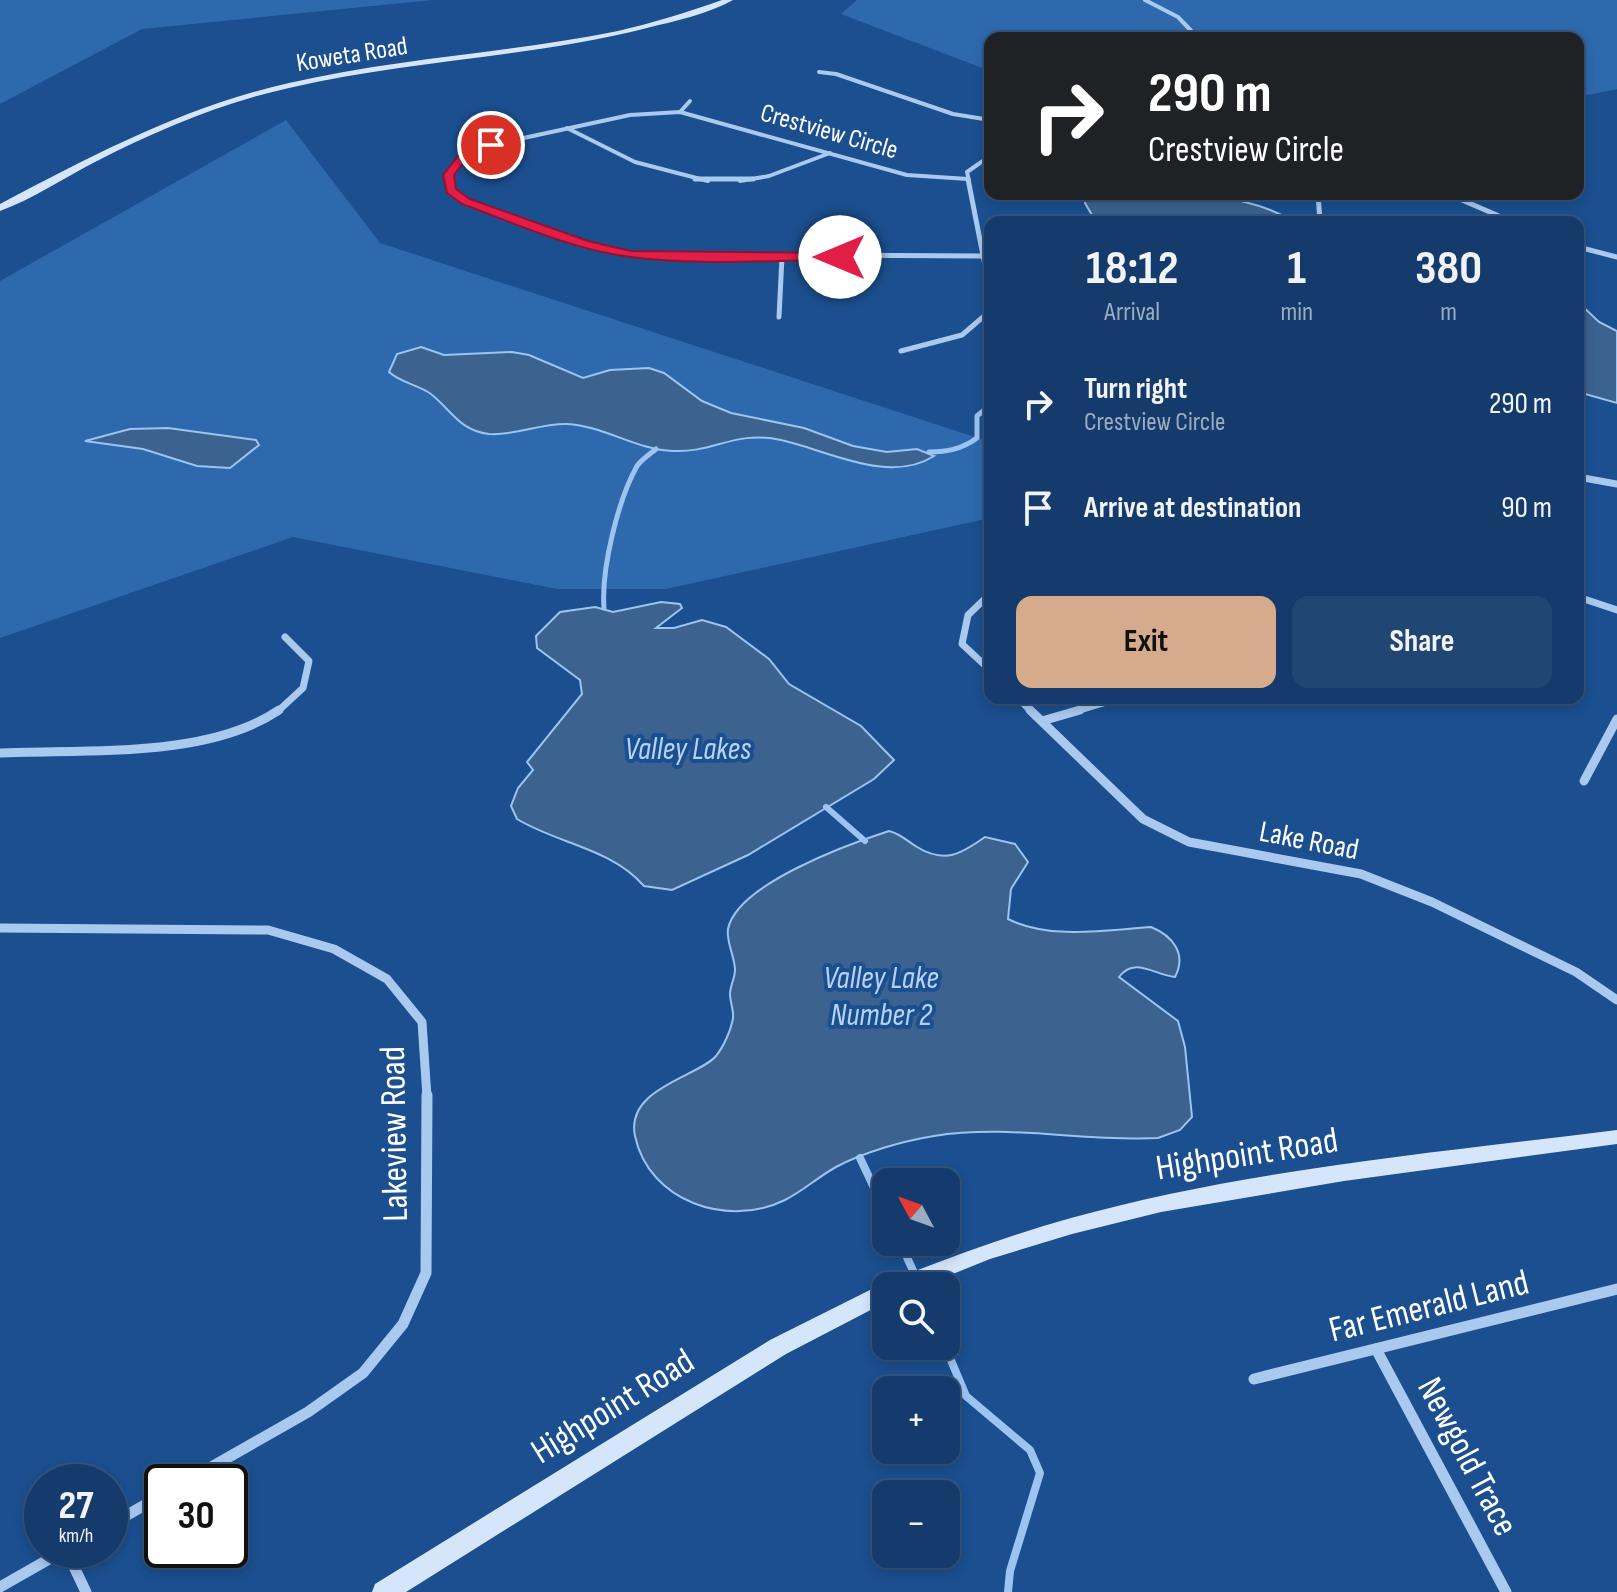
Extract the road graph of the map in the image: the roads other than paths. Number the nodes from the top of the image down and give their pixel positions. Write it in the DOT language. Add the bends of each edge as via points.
graph roads {
  1 [pos="729,0"];
  2 [pos="1145,0"];
  3 [pos="1192,32"];
  4 [pos="819,72"];
  5 [pos="690,101"];
  6 [pos="680,112"];
  7 [pos="984,119"];
  8 [pos="566,128"];
  9 [pos="831,153"];
  10 [pos="984,160"];
  11 [pos="968,179"];
  12 [pos="1462,200"];
  13 [pos="0,208"];
  14 [pos="1499,216"];
  15 [pos="1584,249"];
  16 [pos="983,256"];
  17 [pos="782,257"];
  18 [pos="1617,257"];
  19 [pos="984,261"];
  20 [pos="779,317"];
  21 [pos="984,319"];
  22 [pos="901,351"];
  23 [pos="1584,478"];
  24 [pos="1617,484"];
  25 [pos="1584,599"];
  26 [pos="984,600"];
  27 [pos="1617,610"];
  28 [pos="285,637"];
  29 [pos="984,664"];
  30 [pos="1024,704"];
  31 [pos="1100,704"];
  32 [pos="1617,719"];
  33 [pos="1042,721"];
  34 [pos="0,753"];
  35 [pos="1584,781"];
  36 [pos="0,928"];
  37 [pos="1617,1000"];
  38 [pos="1617,1137"];
  39 [pos="933,1272"];
  40 [pos="1617,1289"];
  41 [pos="872,1299"];
  42 [pos="1376,1349"];
  43 [pos="1254,1379"];
  44 [pos="217,1464"];
  45 [pos="34,1568"];
  46 [pos="75,1568"];
  47 [pos="0,1587"];
  48 [pos="86,1592"];
  49 [pos="384,1592"];
  50 [pos="1506,1592"];
  1 -- 13 [label="street, Koweta Road" via="604,37 328,77 225,101 158,126"];
  2 -- 3 [label="street" via="1178,17"];
  4 -- 7 [label="street"];
  5 -- 6 [label="street"];
  6 -- 8 [label="street, Crestview Circle"];
  6 -- 9 [label="street, Crestview Circle"];
  8 -- 9 [label="street" via="619,157 718,183 759,178"];
  8 -- 17 [label="street, Crestview Circle" via="491,145 463,158 449,175 451,190 466,202 585,244 631,254"];
  9 -- 11 [label="street, Crestview Circle" via="907,175"];
  10 -- 11 [label="street" via="967,172"];
  11 -- 16 [label="street"];
  12 -- 14 [label="street"];
  15 -- 18 [label="street"];
  16 -- 17 [label="street, Crestview Circle"];
  16 -- 19 [label="street"];
  17 -- 20 [label="street"];
  21 -- 22 [label="street" via="957,339"];
  23 -- 24 [label="street"];
  25 -- 27 [label="street"];
  26 -- 29 [label="street" via="968,615 962,644"];
  28 -- 34 [label="street" via="309,661 303,688 277,712 227,735 159,746"];
  30 -- 33 [label="street, Lake Road"];
  31 -- 33 [label="street"];
  32 -- 35 [label="street"];
  33 -- 37 [label="street, Lake Road" via="1143,819 1189,842 1361,874 1576,972"];
  36 -- 44 [label="street, Lakeview Road" via="268,930 334,949 387,979 422,1022 427,1065 426,1273 403,1324 363,1373 308,1412"];
  38 -- 39 [label="street, Highpoint Road" via="1163,1204 1055,1229"];
  40 -- 42 [label="street, Far Emerald Land"];
  41 -- 49 [label="street, Highpoint Road" via="778,1347"];
  42 -- 43 [label="street, Far Emerald Land"];
  42 -- 50 [label="street, Newgold Trace"];
  45 -- 47 [label="street"];
  46 -- 48 [label="street"];
}
